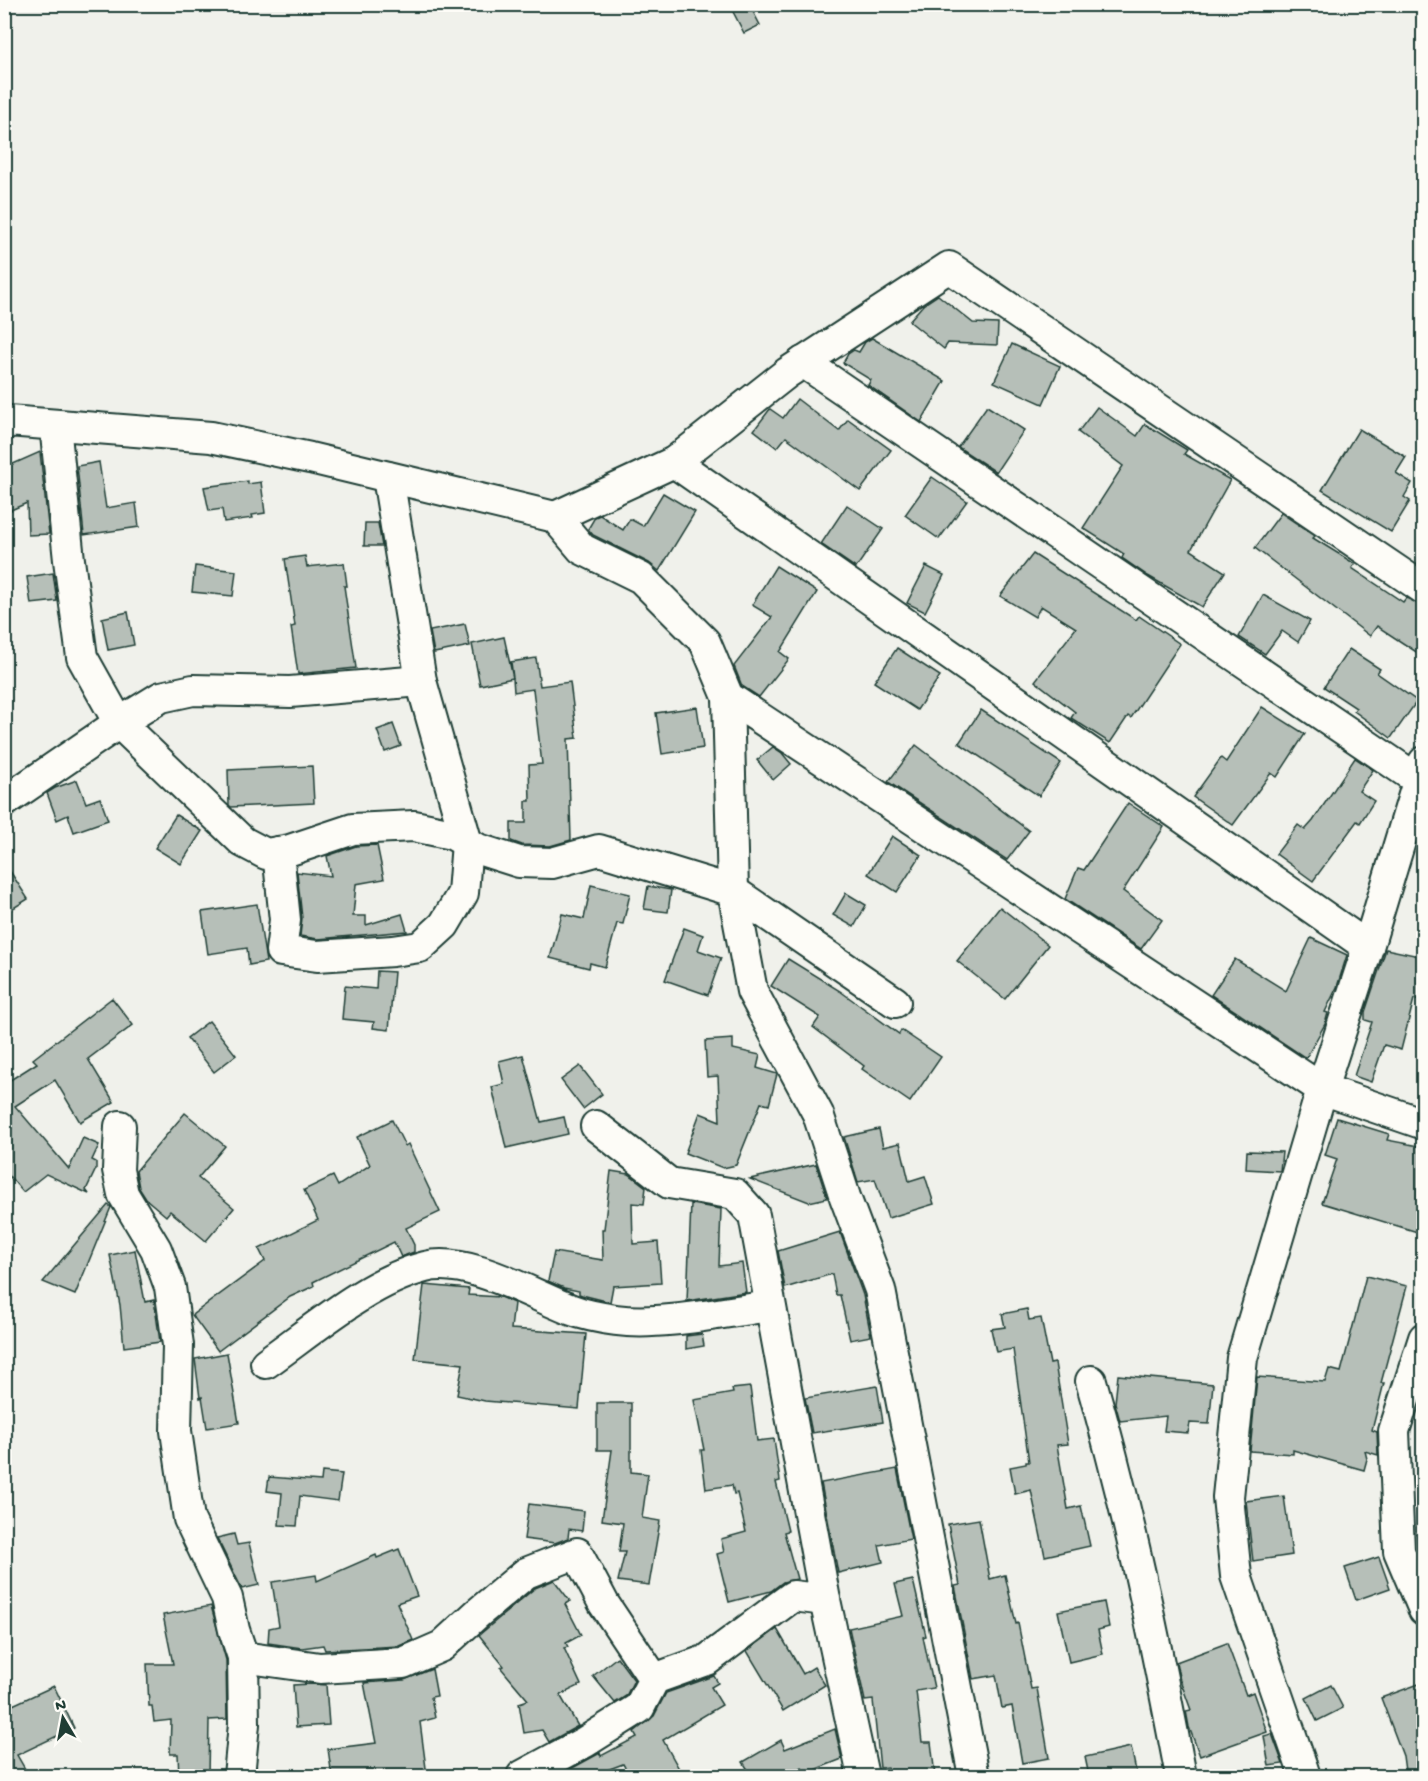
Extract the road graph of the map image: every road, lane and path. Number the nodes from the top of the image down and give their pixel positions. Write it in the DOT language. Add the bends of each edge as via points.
graph roads {
  1 [pos="803,362"];
  2 [pos="4,425"];
  3 [pos="55,425"];
  4 [pos="674,462"];
  5 [pos="388,477"];
  6 [pos="555,517"];
  7 [pos="1424,589"];
  8 [pos="421,681"];
  9 [pos="728,697"];
  10 [pos="119,723"];
  11 [pos="1421,771"];
  12 [pos="4,802"];
  13 [pos="467,843"];
  14 [pos="278,852"];
  15 [pos="733,891"];
  16 [pos="1368,947"];
  17 [pos="895,1002"];
  18 [pos="1322,1089"];
  19 [pos="1424,1124"];
  20 [pos="120,1126"];
  21 [pos="596,1126"];
  22 [pos="770,1306"];
  23 [pos="1424,1338"];
  24 [pos="267,1363"];
  25 [pos="1092,1381"];
  26 [pos="825,1600"];
  27 [pos="1424,1610"];
  28 [pos="243,1657"];
  29 [pos="654,1679"];
  30 [pos="855,1772"];
  31 [pos="239,1776"];
  32 [pos="522,1776"];
  33 [pos="974,1776"];
  34 [pos="1181,1776"];
  35 [pos="1305,1776"];
  1 -- 4 [label="street"];
  1 -- 7 [label="street" via="949,267"];
  1 -- 11 [label="street"];
  2 -- 3 [label="street" via="8,421"];
  3 -- 5 [label="street" via="211,436"];
  3 -- 10 [label="street" via="82,657"];
  4 -- 6 [label="street"];
  4 -- 16 [label="street"];
  5 -- 6 [label="street"];
  5 -- 8 [label="street"];
  6 -- 9 [label="street" via="582,549 641,578 705,642"];
  8 -- 10 [label="street" via="290,692 193,690 161,697"];
  8 -- 13 [label="street"];
  9 -- 15 [label="street"];
  9 -- 18 [label="street"];
  10 -- 12 [label="street"];
  10 -- 14 [label="street" via="243,842 266,855"];
  11 -- 16 [label="street"];
  13 -- 14 [label="street" via="452,834 414,826 352,829"];
  13 -- 14 [label="street" via="463,893 444,925 420,946 317,956 281,951 285,920"];
  13 -- 15 [label="street" via="519,862 552,863 599,850"];
  15 -- 17 [label="street"];
  15 -- 33 [label="street" via="752,991 818,1114 880,1290"];
  16 -- 18 [label="street"];
  18 -- 19 [label="street"];
  18 -- 35 [label="street" via="1242,1358 1228,1497 1236,1576"];
  20 -- 28 [label="street" via="118,1170 123,1194 156,1249 170,1287 178,1345 176,1431 189,1520 227,1598"];
  21 -- 22 [label="street" via="669,1183 735,1194 754,1215"];
  22 -- 24 [label="street" via="656,1321 618,1320 574,1311 460,1266 427,1266 372,1288"];
  22 -- 26 [label="street"];
  23 -- 27 [label="street" via="1394,1431 1399,1551"];
  25 -- 34 [label="street" via="1154,1634"];
  26 -- 29 [label="street" via="793,1596 707,1660"];
  26 -- 30 [label="street"];
  28 -- 29 [label="street" via="320,1668 403,1663 442,1646 526,1574 577,1553 604,1604"];
  28 -- 31 [label="street" via="244,1724"];
  29 -- 32 [label="street" via="639,1708"];
}
